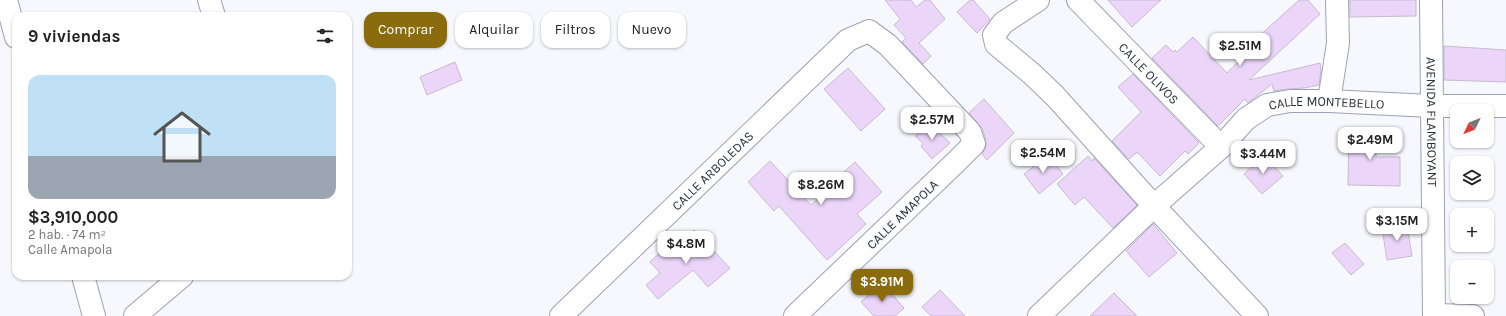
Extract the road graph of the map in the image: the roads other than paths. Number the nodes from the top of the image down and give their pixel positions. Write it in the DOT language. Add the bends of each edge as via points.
graph roads {
  1 [pos="6,0"];
  2 [pos="209,0"];
  3 [pos="1038,0"];
  4 [pos="1078,0"];
  5 [pos="1337,0"];
  6 [pos="1431,0"];
  7 [pos="213,12"];
  8 [pos="12,22"];
  9 [pos="1329,101"];
  10 [pos="1431,106"];
  11 [pos="1506,106"];
  12 [pos="974,144"];
  13 [pos="1221,147"];
  14 [pos="1154,206"];
  15 [pos="84,280"];
  16 [pos="177,280"];
  17 [pos="1434,315"];
  18 [pos="94,316"];
  19 [pos="135,316"];
  20 [pos="561,316"];
  21 [pos="795,316"];
  22 [pos="1039,316"];
  23 [pos="1257,316"];
  24 [pos="1473,316"];
  1 -- 8 [label="street"];
  2 -- 7 [label="street"];
  3 -- 14 [label="street" via="1003,23 994,35 996,44 1055,96"];
  4 -- 13 [label="street, CALLE OLIVOS"];
  5 -- 9 [label="street" via="1338,43"];
  6 -- 10 [label="street, AVENIDA FLAMBOYANT"];
  9 -- 10 [label="street, CALLE MONTEBELLO"];
  9 -- 13 [label="street, CALLE MONTEBELLO" via="1290,101 1267,105 1246,119"];
  10 -- 11 [label="street, CALLE MONTEBELLO"];
  10 -- 17 [label="street, AVENIDA FLAMBOYANT"];
  12 -- 20 [label="street, CALLE ARBOLEDAS" via="970,132 888,45 869,31 848,40"];
  12 -- 21 [label="street, CALLE AMAPOLA"];
  13 -- 14 [label="street, CALLE MONTEBELLO"];
  14 -- 22 [label="street, CALLE MONTEBELLO"];
  14 -- 23 [label="street"];
  15 -- 18 [label="street"];
  16 -- 19 [label="street"];
  17 -- 24 [label="street"];
}
